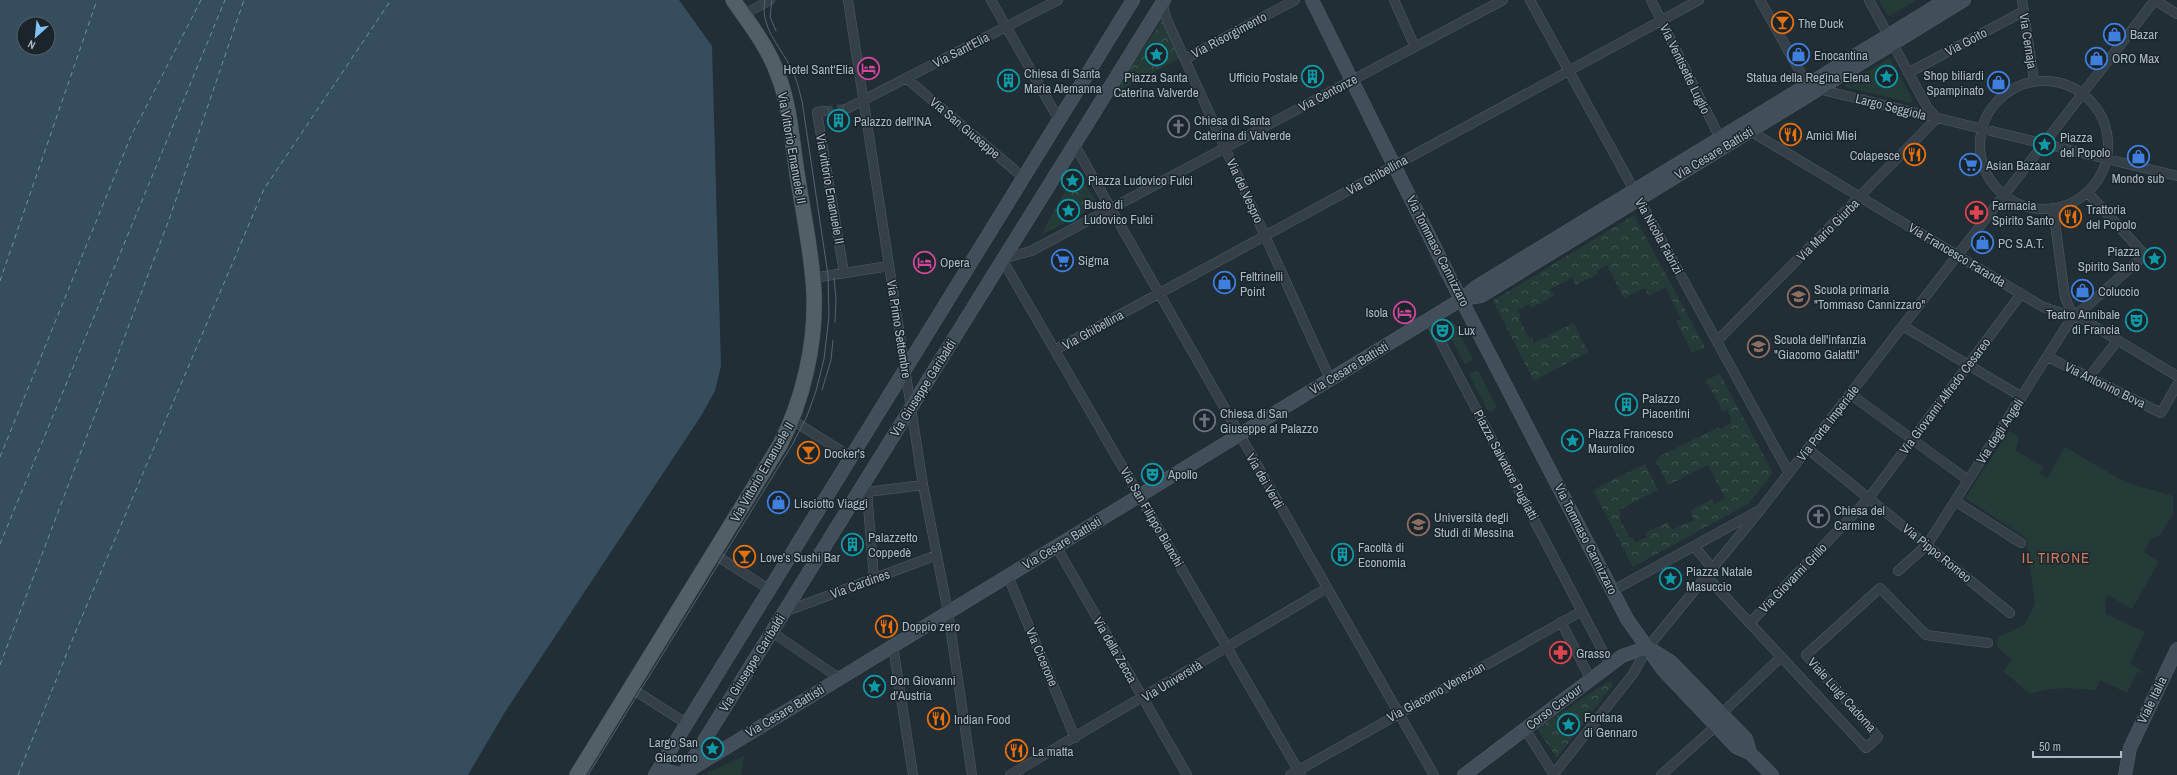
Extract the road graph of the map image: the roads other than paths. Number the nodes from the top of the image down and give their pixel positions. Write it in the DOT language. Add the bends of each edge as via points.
graph roads {
  1 [pos="733,0"];
  2 [pos="770,0"];
  3 [pos="848,0"];
  4 [pos="991,0"];
  5 [pos="1058,0"];
  6 [pos="1133,0"];
  7 [pos="1295,0"];
  8 [pos="1312,0"];
  9 [pos="1394,0"];
  10 [pos="1503,0"];
  11 [pos="1530,0"];
  12 [pos="1651,0"];
  13 [pos="1700,0"];
  14 [pos="1760,0"];
  15 [pos="1869,0"];
  16 [pos="1946,0"];
  17 [pos="1964,0"];
  18 [pos="2022,0"];
  19 [pos="2155,0"];
  20 [pos="1162,2"];
  21 [pos="2024,11"];
  22 [pos="2177,14"];
  23 [pos="743,15"];
  24 [pos="1662,21"];
  25 [pos="1006,27"];
  26 [pos="1890,40"];
  27 [pos="1415,47"];
  28 [pos="1185,59"];
  29 [pos="1569,71"];
  30 [pos="1908,73"];
  31 [pos="906,78"];
  32 [pos="1352,80"];
  33 [pos="2034,81"];
  34 [pos="1813,87"];
  35 [pos="2082,94"];
  36 [pos="864,100"];
  37 [pos="848,108"];
  38 [pos="824,112"];
  39 [pos="1937,118"];
  40 [pos="1059,120"];
  41 [pos="1745,128"];
  42 [pos="1981,129"];
  43 [pos="1720,138"];
  44 [pos="1074,144"];
  45 [pos="2044,144"];
  46 [pos="1225,147"];
  47 [pos="2106,159"];
  48 [pos="1395,166"];
  49 [pos="2177,176"];
  50 [pos="1024,178"];
  51 [pos="2087,192"];
  52 [pos="1637,194"];
  53 [pos="2004,195"];
  54 [pos="1860,197"];
  55 [pos="2053,208"];
  56 [pos="1110,209"];
  57 [pos="1266,236"];
  58 [pos="1957,255"];
  59 [pos="1002,259"];
  60 [pos="889,266"];
  61 [pos="844,273"];
  62 [pos="813,278"];
  63 [pos="1159,294"];
  64 [pos="2021,294"];
  65 [pos="1462,299"];
  66 [pos="2073,316"];
  67 [pos="1429,319"];
  68 [pos="1903,326"];
  69 [pos="2118,340"];
  70 [pos="1717,341"];
  71 [pos="1055,350"];
  72 [pos="2048,357"];
  73 [pos="1968,364"];
  74 [pos="906,369"];
  75 [pos="2177,376"];
  76 [pos="2089,377"];
  77 [pos="1330,379"];
  78 [pos="2177,385"];
  79 [pos="1850,394"];
  80 [pos="2022,397"];
  81 [pos="912,406"];
  82 [pos="792,420"];
  83 [pos="1239,434"];
  84 [pos="1912,440"];
  85 [pos="1808,449"];
  86 [pos="851,457"];
  87 [pos="1789,473"];
  88 [pos="1968,480"];
  89 [pos="923,485"];
  90 [pos="864,490"];
  91 [pos="1139,495"];
  92 [pos="1869,498"];
  93 [pos="1955,501"];
  94 [pos="1761,509"];
  95 [pos="2021,543"];
  96 [pos="1926,545"];
  97 [pos="1056,546"];
  98 [pos="1694,546"];
  99 [pos="714,554"];
  100 [pos="937,555"];
  101 [pos="1712,568"];
  102 [pos="1898,571"];
  103 [pos="1008,576"];
  104 [pos="1706,576"];
  105 [pos="874,579"];
  106 [pos="1327,588"];
  107 [pos="770,590"];
  108 [pos="1612,591"];
  109 [pos="1582,611"];
  110 [pos="784,612"];
  111 [pos="948,612"];
  112 [pos="2010,613"];
  113 [pos="1561,622"];
  114 [pos="1750,623"];
  115 [pos="772,632"];
  116 [pos="1988,643"];
  117 [pos="893,646"];
  118 [pos="1227,647"];
  119 [pos="1648,647"];
  120 [pos="2177,649"];
  121 [pos="1781,657"];
  122 [pos="1608,660"];
  123 [pos="839,678"];
  124 [pos="1591,680"];
  125 [pos="631,688"];
  126 [pos="1143,698"];
  127 [pos="1398,713"];
  128 [pos="1718,720"];
  129 [pos="687,724"];
  130 [pos="1525,729"];
  131 [pos="1075,738"];
  132 [pos="658,773"];
  133 [pos="1300,773"];
  134 [pos="2127,773"];
  135 [pos="683,774"];
  136 [pos="1015,774"];
  137 [pos="577,775"];
  138 [pos="913,775"];
  139 [pos="972,775"];
  140 [pos="1187,775"];
  141 [pos="1290,775"];
  142 [pos="1434,775"];
  143 [pos="1464,775"];
  144 [pos="1554,775"];
  145 [pos="1661,775"];
  146 [pos="1772,775"];
  1 -- 23 [label="main road, Via Vittorio Emanuele II"];
  2 -- 23 [label="street"];
  3 -- 36 [label="street, Via Primo Settembre"];
  4 -- 25 [label="street"];
  5 -- 25 [label="street, Via Sant'Elia"];
  6 -- 40 [label="main road, Via Giuseppe Garibaldi"];
  7 -- 28 [label="street, Via Risorgimento"];
  8 -- 32 [label="main road, Via Tommaso Cannizzaro"];
  9 -- 27 [label="street"];
  10 -- 27 [label="street, Via Centonze"];
  11 -- 29 [label="street, Via Nicola Fabrizi"];
  12 -- 24 [label="street, Via Ventisette Luglio"];
  13 -- 24 [label="street, Via Ghibellina"];
  14 -- 34 [label="street"];
  15 -- 26 [label="street, Largo Seggiola"];
  16 -- 26 [label="main road, Via Cesare Battisti"];
  17 -- 26 [label="main road, Via Cesare Battisti"];
  18 -- 21 [label="street, Via Cernaja"];
  19 -- 22 [label="street"];
  19 -- 35 [label="street"];
  20 -- 28 [label="street, Via del Vespro"];
  20 -- 44 [label="main road, Via Giuseppe Garibaldi"];
  21 -- 30 [label="street, Via Goito"];
  21 -- 33 [label="street, Via Cernaja"];
  23 -- 62 [label="main road, Via Vittorio Emanuele II" via="765,47 781,84"];
  24 -- 29 [label="street, Via Ghibellina"];
  24 -- 43 [label="street, Via Ventisette Luglio"];
  25 -- 31 [label="street, Via Sant'Elia"];
  25 -- 40 [label="street"];
  26 -- 30 [label="street, Largo Seggiola"];
  26 -- 34 [label="main road, Via Cesare Battisti"];
  27 -- 32 [label="street, Via Centonze"];
  28 -- 46 [label="street, Via del Vespro"];
  29 -- 48 [label="street, Via Ghibellina"];
  29 -- 52 [label="street, Via Nicola Fabrizi"];
  30 -- 39 [label="street, Largo Seggiola" via="1927,107"];
  31 -- 36 [label="street, Via Sant'Elia"];
  31 -- 50 [label="street, Via San Giuseppe"];
  32 -- 46 [label="street, Via Centonze"];
  32 -- 48 [label="main road, Via Tommaso Cannizzaro"];
  33 -- 35 [label="street" via="2055,81"];
  33 -- 42 [label="street" via="2005,93 1990,109"];
  34 -- 39 [label="street, Largo Seggiola"];
  34 -- 41 [label="main road, Via Cesare Battisti"];
  35 -- 45 [label="street"];
  35 -- 47 [label="street" via="2097,109 2106,128"];
  36 -- 37 [label="street, Via Sant'Elia"];
  36 -- 60 [label="street, Via Primo Settembre"];
  38 -- 61 [label="street, Via vittorio Emanuele II" via="817,112"];
  39 -- 42 [label="street"];
  39 -- 54 [label="street, Via Mario Giurba"];
  40 -- 50 [label="main road, Via Giuseppe Garibaldi"];
  41 -- 43 [label="main road, Via Cesare Battisti"];
  41 -- 52 [label="main road, Via Cesare Battisti"];
  41 -- 54 [label="street, Via Francesco Faranda"];
  42 -- 45 [label="street"];
  42 -- 53 [label="street" via="1979,147 1983,165 1991,182"];
  43 -- 52 [label="main road, Via Cesare Battisti"];
  44 -- 56 [label="street, Via dei Verdi"];
  44 -- 59 [label="main road, Via Giuseppe Garibaldi"];
  45 -- 47 [label="street"];
  45 -- 53 [label="street"];
  46 -- 56 [label="street, Via Centonze"];
  46 -- 57 [label="street, Via del Vespro"];
  47 -- 49 [label="street"];
  47 -- 51 [label="street" via="2099,177"];
  48 -- 57 [label="street, Via Ghibellina"];
  48 -- 65 [label="main road, Via Tommaso Cannizzaro"];
  50 -- 74 [label="main road, Via Giuseppe Garibaldi"];
  51 -- 55 [label="street" via="2071,203"];
  51 -- 66 [label="street" via="2145,255"];
  52 -- 65 [label="main road, Via Cesare Battisti" via="1481,296"];
  52 -- 70 [label="street, Via Nicola Fabrizi"];
  53 -- 55 [label="street" via="2027,207"];
  53 -- 58 [label="street, Via Porta Imperiale"];
  54 -- 58 [label="street, Via Francesco Faranda"];
  54 -- 70 [label="street, Via Mario Giurba"];
  55 -- 66 [label="street" via="2065,297"];
  56 -- 59 [label="street, Via Centonze" via="1031,250"];
  56 -- 63 [label="street, Via dei Verdi"];
  57 -- 63 [label="street, Via Ghibellina"];
  57 -- 77 [label="street, Via del Vespro"];
  58 -- 64 [label="street, Via Francesco Faranda"];
  58 -- 68 [label="street, Via Porta Imperiale"];
  59 -- 71 [label="street, Via San Filippo Bianchi"];
  59 -- 81 [label="main road, Via Giuseppe Garibaldi"];
  60 -- 61 [label="street"];
  60 -- 74 [label="street, Via Primo Settembre"];
  61 -- 62 [label="street"];
  62 -- 82 [label="main road, Via Vittorio Emanuele II" via="811,340"];
  63 -- 71 [label="street, Via Ghibellina"];
  63 -- 83 [label="street, Via dei Verdi"];
  64 -- 66 [label="street, Via Francesco Faranda" via="2043,307"];
  64 -- 73 [label="street, Via Giovanni Alfredo Cesareo"];
  65 -- 67 [label="main road, Via Cesare Battisti"];
  65 -- 108 [label="main road, Via Tommaso Cannizzaro"];
  66 -- 69 [label="street, Via Francesco Faranda"];
  66 -- 72 [label="street, Via degli Angeli"];
  67 -- 77 [label="main road, Via Cesare Battisti"];
  67 -- 109 [label="street, Piazza Salvatore Pugliatti"];
  68 -- 73 [label="street"];
  68 -- 79 [label="street, Via Porta Imperiale"];
  69 -- 75 [label="street, Via Francesco Faranda"];
  69 -- 76 [label="street"];
  70 -- 87 [label="street, Via Nicola Fabrizi"];
  71 -- 91 [label="street, Via San Filippo Bianchi"];
  72 -- 76 [label="street, Via Antonino Bova"];
  72 -- 80 [label="street, Via degli Angeli"];
  73 -- 80 [label="street"];
  73 -- 84 [label="street, Via Giovanni Alfredo Cesareo"];
  74 -- 81 [label="street, Via Primo Settembre"];
  74 -- 86 [label="main road, Via Giuseppe Garibaldi"];
  76 -- 78 [label="street, Via Antonino Bova" via="2161,413"];
  77 -- 83 [label="main road, Via Cesare Battisti"];
  79 -- 84 [label="street"];
  79 -- 85 [label="street, Via Porta Imperiale"];
  80 -- 88 [label="street, Via degli Angeli"];
  81 -- 89 [label="street, Via Primo Settembre"];
  81 -- 90 [label="main road, Via Giuseppe Garibaldi"];
  82 -- 86 [label="street"];
  82 -- 99 [label="main road, Via Vittorio Emanuele II" via="780,445"];
  83 -- 91 [label="main road, Via Cesare Battisti"];
  83 -- 106 [label="street, Via dei Verdi"];
  84 -- 88 [label="street"];
  84 -- 92 [label="street, Via Giovanni Alfredo Cesareo"];
  85 -- 87 [label="street, Via Porta Imperiale"];
  85 -- 92 [label="street, Via Pippo Romeo"];
  86 -- 107 [label="main road, Via Giuseppe Garibaldi"];
  87 -- 94 [label="street, Via Porta Imperiale"];
  88 -- 93 [label="street, Via degli Angeli"];
  89 -- 90 [label="street"];
  89 -- 100 [label="street, Via Primo Settembre"];
  90 -- 105 [label="street"];
  90 -- 110 [label="main road, Via Giuseppe Garibaldi"];
  91 -- 97 [label="main road, Via Cesare Battisti"];
  91 -- 118 [label="street, Via San Filippo Bianchi"];
  92 -- 96 [label="street, Via Pippo Romeo"];
  92 -- 114 [label="street, Via Giovanni Grillo"];
  93 -- 95 [label="street"];
  93 -- 96 [label="street, Via degli Angeli"];
  94 -- 98 [label="street"];
  94 -- 101 [label="street, Via Porta Imperiale"];
  96 -- 102 [label="street, Via degli Angeli"];
  96 -- 112 [label="street, Via Pippo Romeo"];
  97 -- 103 [label="main road, Via Cesare Battisti"];
  97 -- 126 [label="street, Via della Zecca"];
  98 -- 101 [label="street"];
  98 -- 108 [label="street"];
  99 -- 107 [label="street"];
  99 -- 125 [label="main road, Via Vittorio Emanuele II"];
  100 -- 105 [label="street, Via Cardines"];
  100 -- 111 [label="street, Via Primo Settembre"];
  101 -- 104 [label="street, Via Porta Imperiale"];
  103 -- 111 [label="main road, Via Cesare Battisti"];
  103 -- 131 [label="street, Via Cicerone"];
  104 -- 114 [label="street, Viale Luigi Cadorna"];
  104 -- 119 [label="street, Via Porta Imperiale"];
  105 -- 110 [label="street, Via Cardines"];
  106 -- 118 [label="street, Via Università"];
  106 -- 127 [label="street, Via dei Verdi"];
  107 -- 129 [label="main road, Via Giuseppe Garibaldi"];
  108 -- 119 [label="main road, Via Tommaso Cannizzaro" via="1627,619"];
  109 -- 113 [label="street, Via Giacomo Venezian"];
  109 -- 122 [label="street, Piazza Salvatore Pugliatti"];
  110 -- 115 [label="main road, Via Giuseppe Garibaldi"];
  111 -- 117 [label="main road, Via Cesare Battisti"];
  111 -- 139 [label="street, Via Primo Settembre"];
  113 -- 124 [label="street"];
  113 -- 127 [label="street, Via Giacomo Venezian"];
  114 -- 121 [label="street, Viale Luigi Cadorna"];
  115 -- 123 [label="street"];
  115 -- 135 [label="main road, Via Giuseppe Garibaldi"];
  116 -- 121 [label="street, Viale Luigi Cadorna" via="1926,635 1880,588 1806,655 1878,737 1866,748"];
  117 -- 123 [label="main road, Via Cesare Battisti"];
  117 -- 138 [label="street"];
  118 -- 126 [label="street, Via Università"];
  118 -- 133 [label="street, Via San Filippo Bianchi"];
  119 -- 122 [label="main road, Corso Cavour"];
  119 -- 128 [label="main road, Via Tommaso Cannizzaro" via="1671,662"];
  119 -- 144 [label="street, Via Porta Imperiale" via="1633,674"];
  120 -- 134 [label="main road, Viale Italia" via="2130,748"];
  121 -- 128 [label="street"];
  122 -- 124 [label="main road, Corso Cavour"];
  123 -- 135 [label="main road, Via Cesare Battisti"];
  124 -- 130 [label="main road, Corso Cavour"];
  125 -- 129 [label="street"];
  125 -- 137 [label="main road, Via Vittorio Emanuele II"];
  126 -- 131 [label="street, Via Università"];
  126 -- 140 [label="street, Via della Zecca"];
  127 -- 133 [label="street, Via Giacomo Venezian"];
  127 -- 142 [label="street, Via dei Verdi"];
  128 -- 145 [label="street"];
  128 -- 146 [label="main road, Via Tommaso Cannizzaro" via="1746,739 1750,753"];
  129 -- 132 [label="main road, Via Giuseppe Garibaldi"];
  130 -- 143 [label="main road, Corso Cavour"];
  130 -- 144 [label="street"];
  131 -- 136 [label="street, Via Università"];
  132 -- 135 [label="main road"];
  133 -- 141 [label="street, Via Giacomo Venezian"];
}
